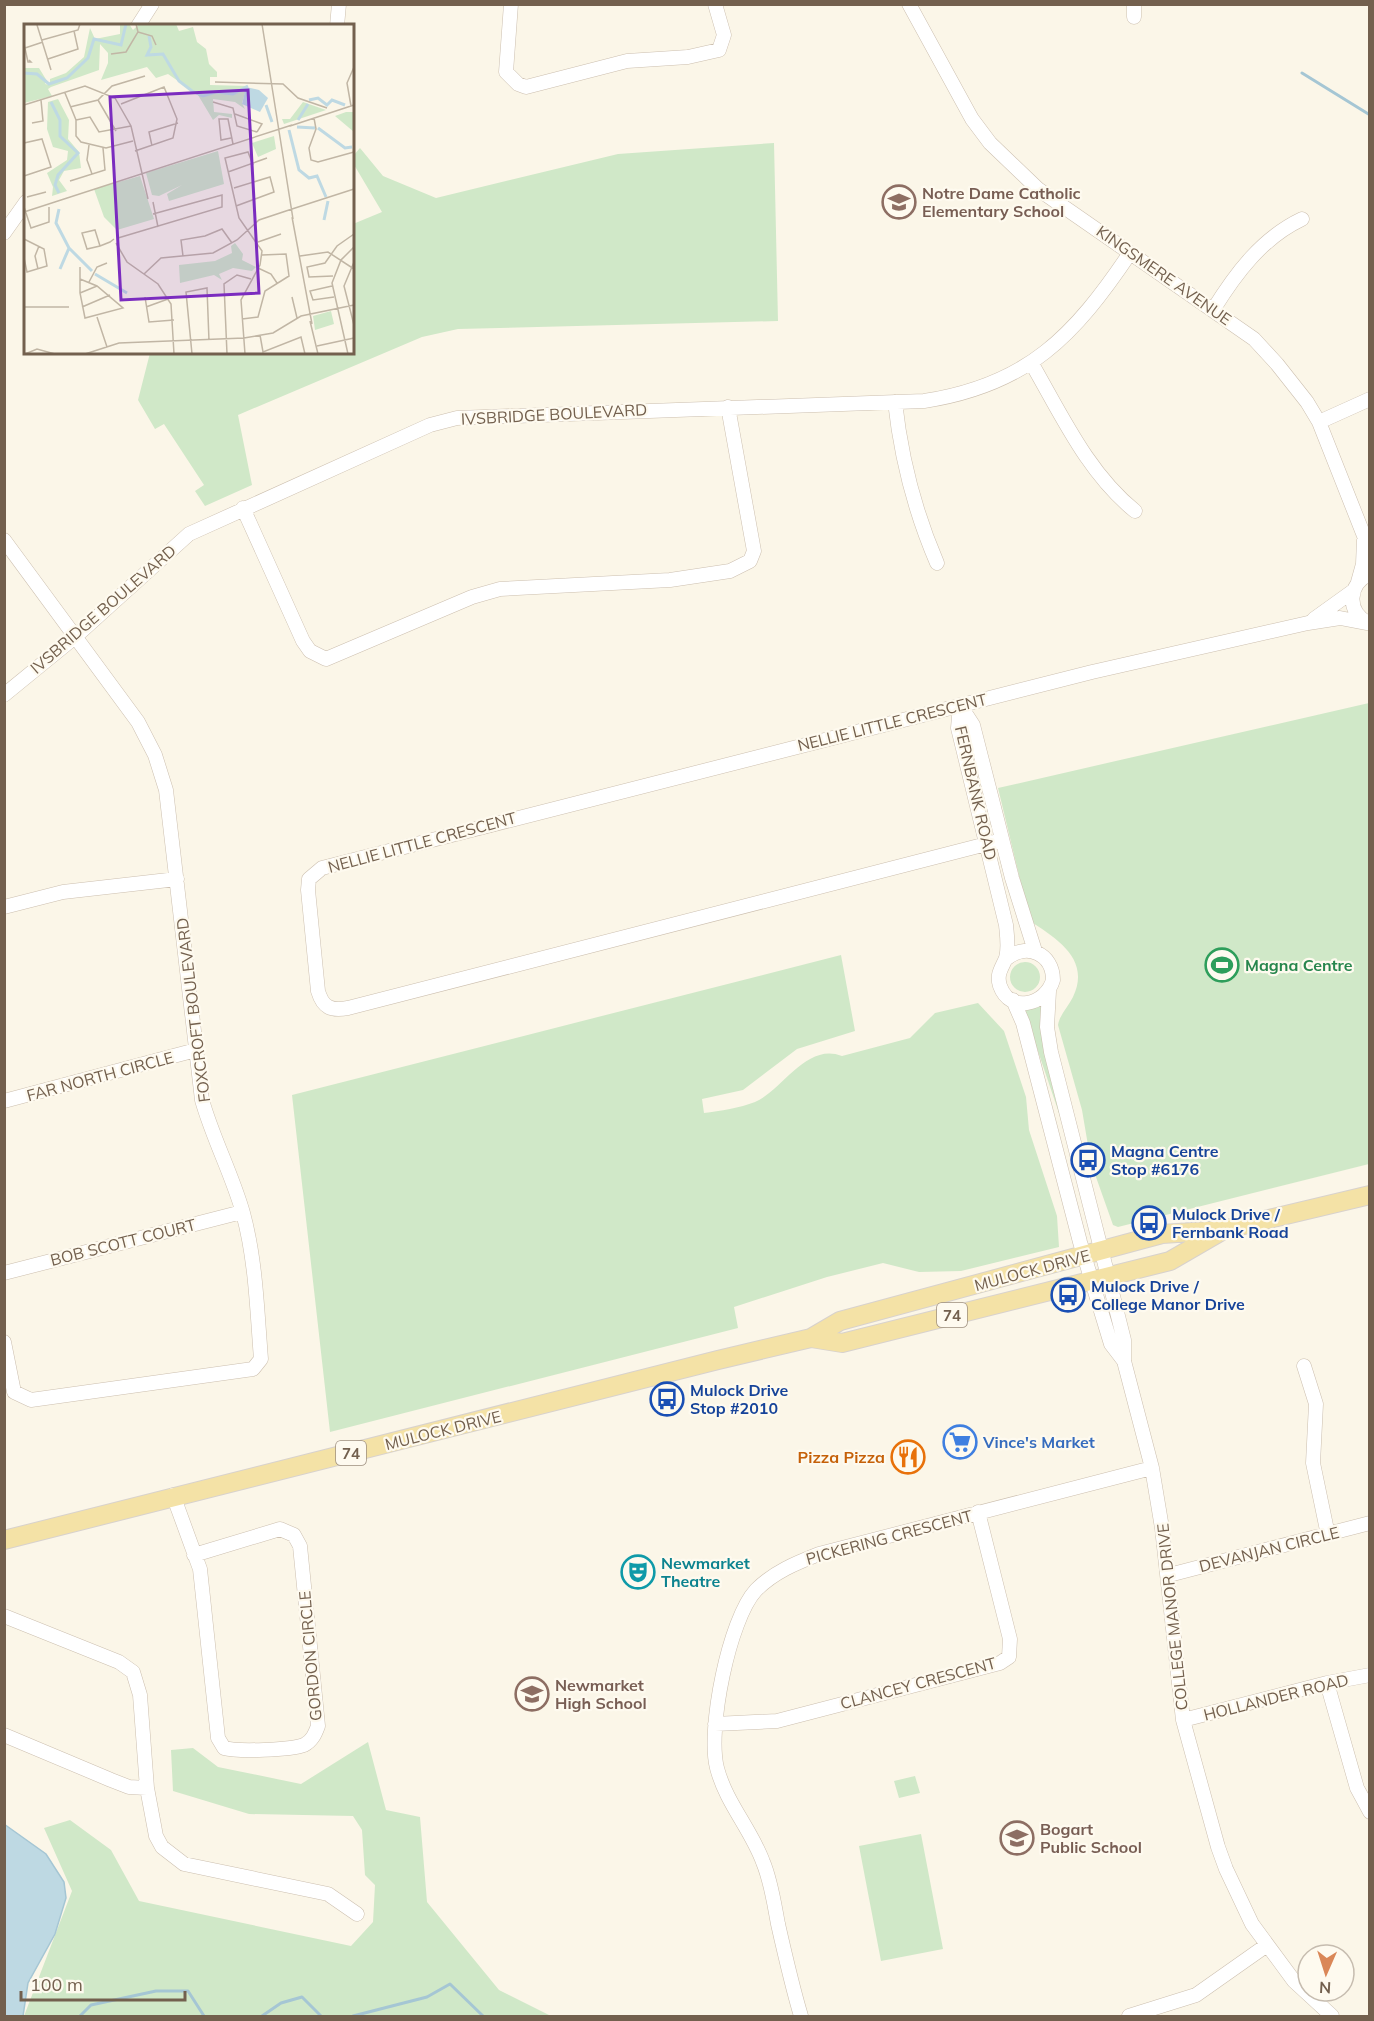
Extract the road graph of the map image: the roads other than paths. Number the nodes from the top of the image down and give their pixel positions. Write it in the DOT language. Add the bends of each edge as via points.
graph roads {
  1 [pos="152,4"];
  2 [pos="339,4"];
  3 [pos="511,4"];
  4 [pos="715,4"];
  5 [pos="909,4"];
  6 [pos="139,24"];
  7 [pos="337,24"];
  8 [pos="24,205"];
  9 [pos="1302,219"];
  10 [pos="4,233"];
  11 [pos="1130,253"];
  12 [pos="1213,310"];
  13 [pos="1032,364"];
  14 [pos="1370,399"];
  15 [pos="895,402"];
  16 [pos="728,407"];
  17 [pos="1318,422"];
  18 [pos="243,508"];
  19 [pos="1135,511"];
  20 [pos="4,540"];
  21 [pos="1367,545"];
  22 [pos="937,563"];
  23 [pos="1360,582"];
  24 [pos="1308,622"];
  25 [pos="1368,623"];
  26 [pos="75,637"];
  27 [pos="4,695"];
  28 [pos="960,705"];
  29 [pos="1002,840"];
  30 [pos="986,844"];
  31 [pos="177,879"];
  32 [pos="4,908"];
  33 [pos="1035,951"];
  34 [pos="1006,959"];
  35 [pos="1049,991"];
  36 [pos="1013,1000"];
  37 [pos="196,1050"];
  38 [pos="4,1101"];
  39 [pos="1370,1195"];
  40 [pos="242,1212"];
  41 [pos="1223,1230"];
  42 [pos="1094,1253"];
  43 [pos="4,1273"];
  44 [pos="1100,1279"];
  45 [pos="811,1338"];
  46 [pos="4,1342"];
  47 [pos="1304,1366"];
  48 [pos="1152,1468"];
  49 [pos="173,1495"];
  50 [pos="978,1512"];
  51 [pos="1370,1523"];
  52 [pos="1328,1535"];
  53 [pos="4,1540"];
  54 [pos="194,1555"];
  55 [pos="1169,1575"];
  56 [pos="4,1616"];
  57 [pos="1370,1675"];
  58 [pos="1327,1683"];
  59 [pos="1183,1720"];
  60 [pos="715,1724"];
  61 [pos="4,1735"];
  62 [pos="147,1788"];
  63 [pos="1370,1812"];
  64 [pos="357,1914"];
  65 [pos="1267,1945"];
  66 [pos="801,2016"];
  67 [pos="1129,2016"];
  68 [pos="1332,2016"];
  1 -- 6 [label="street"];
  2 -- 7 [label="street"];
  3 -- 4 [label="street" via="506,72 526,87 627,61 688,57 719,50 724,35"];
  5 -- 11 [label="street, KINGSMERE AVENUE" via="990,143 1038,189"];
  8 -- 10 [label="street"];
  9 -- 12 [label="street" via="1278,231 1234,277"];
  11 -- 12 [label="street, KINGSMERE AVENUE"];
  11 -- 13 [label="street, IVSBRIDGE BOULEVARD" via="1079,323"];
  12 -- 17 [label="street, KINGSMERE AVENUE" via="1254,339 1292,381"];
  13 -- 15 [label="street, IVSBRIDGE BOULEVARD" via="954,396"];
  13 -- 19 [label="street" via="1104,483"];
  14 -- 17 [label="street"];
  15 -- 16 [label="street, IVSBRIDGE BOULEVARD"];
  15 -- 22 [label="street" via="913,495"];
  16 -- 18 [label="street, IVSBRIDGE BOULEVARD" via="457,418 391,440"];
  16 -- 18 [label="street" via="754,551 750,561 730,571 670,580 500,589 326,658 310,651 303,640"];
  17 -- 21 [label="street, KINGSMERE AVENUE"];
  18 -- 26 [label="street, IVSBRIDGE BOULEVARD" via="189,534"];
  20 -- 26 [label="street, FOXCROFT BOULEVARD"];
  21 -- 23 [label="street, KINGSMERE AVENUE"];
  23 -- 24 [label="street, NELLIE LITTLE CRESCENT"];
  23 -- 25 [label="street" via="1355,611"];
  24 -- 25 [label="street, NELLIE LITTLE CRESCENT" via="1340,618"];
  24 -- 28 [label="street, NELLIE LITTLE CRESCENT"];
  26 -- 27 [label="street, IVSBRIDGE BOULEVARD"];
  26 -- 31 [label="street, FOXCROFT BOULEVARD" via="138,722 155,755 166,790"];
  28 -- 29 [label="street, FERNBANK ROAD" via="973,724"];
  28 -- 30 [label="street, FERNBANK ROAD" via="958,728"];
  28 -- 30 [label="street, NELLIE LITTLE CRESCENT" via="321,868 309,879 308,890 318,991 323,1005 330,1009 348,1008"];
  29 -- 30 [label="street, NELLIE LITTLE CRESCENT"];
  29 -- 33 [label="street, FERNBANK ROAD"];
  30 -- 34 [label="street, FERNBANK ROAD" via="1006,925"];
  31 -- 32 [label="street" via="63,892"];
  31 -- 37 [label="street, FOXCROFT BOULEVARD"];
  33 -- 34 [label="street" via="1019,951"];
  33 -- 35 [label="street" via="1051,966 1053,980"];
  34 -- 36 [label="street" via="999,979 1004,992"];
  35 -- 36 [label="street" via="1029,1004"];
  35 -- 42 [label="street" via="1047,1028 1051,1052"];
  36 -- 42 [label="street"];
  37 -- 38 [label="street, FAR NORTH CIRCLE"];
  37 -- 40 [label="street, FOXCROFT BOULEVARD" via="208,1120"];
  39 -- 41 [label="main road, MULOCK DRIVE / 74"];
  40 -- 43 [label="street, BOB SCOTT COURT"];
  40 -- 46 [label="street, FOXCROFT BOULEVARD" via="254,1265 261,1359 253,1370 31,1400 14,1392"];
  41 -- 42 [label="main road, MULOCK DRIVE / 74" via="1162,1234"];
  41 -- 44 [label="main road, MULOCK DRIVE / 74" via="1170,1261"];
  42 -- 44 [label="street"];
  42 -- 45 [label="main road, MULOCK DRIVE / 74" via="840,1321"];
  44 -- 45 [label="main road, MULOCK DRIVE / 74" via="842,1343"];
  44 -- 48 [label="street, COLLEGE MANOR DRIVE" via="1112,1344 1124,1361"];
  45 -- 49 [label="main road, MULOCK DRIVE / 74"];
  47 -- 52 [label="street" via="1316,1404 1313,1463"];
  48 -- 50 [label="street, PICKERING CRESCENT"];
  48 -- 55 [label="street, COLLEGE MANOR DRIVE"];
  49 -- 53 [label="main road, MULOCK DRIVE / 74"];
  49 -- 54 [label="street, GORDON CIRCLE"];
  50 -- 60 [label="street, PICKERING CRESCENT" via="819,1554 771,1577 755,1591 743,1610 730,1645"];
  50 -- 60 [label="street, CLANCEY CRESCENT" via="1010,1639 1009,1657 1000,1663 777,1721"];
  51 -- 52 [label="street, DEVANJAN CIRCLE"];
  52 -- 55 [label="street, DEVANJAN CIRCLE"];
  54 -- 54 [label="street, GORDON CIRCLE" via="200,1569 218,1738 224,1748 237,1752 304,1745 318,1726 300,1546 294,1535 280,1529"];
  55 -- 59 [label="street, COLLEGE MANOR DRIVE"];
  56 -- 62 [label="street" via="119,1662 133,1672 143,1709"];
  57 -- 58 [label="street, HOLLANDER ROAD"];
  58 -- 59 [label="street, HOLLANDER ROAD"];
  58 -- 63 [label="street" via="1357,1788"];
  59 -- 65 [label="street, COLLEGE MANOR DRIVE" via="1226,1869 1252,1924"];
  60 -- 66 [label="street, PICKERING CRESCENT" via="713,1749 717,1767 730,1803 764,1863"];
  61 -- 62 [label="street" via="129,1787"];
  62 -- 64 [label="street" via="156,1836 162,1847 184,1864 328,1894"];
  65 -- 67 [label="street" via="1196,1995"];
  65 -- 68 [label="street, COLLEGE MANOR DRIVE" via="1294,1981"];
}
